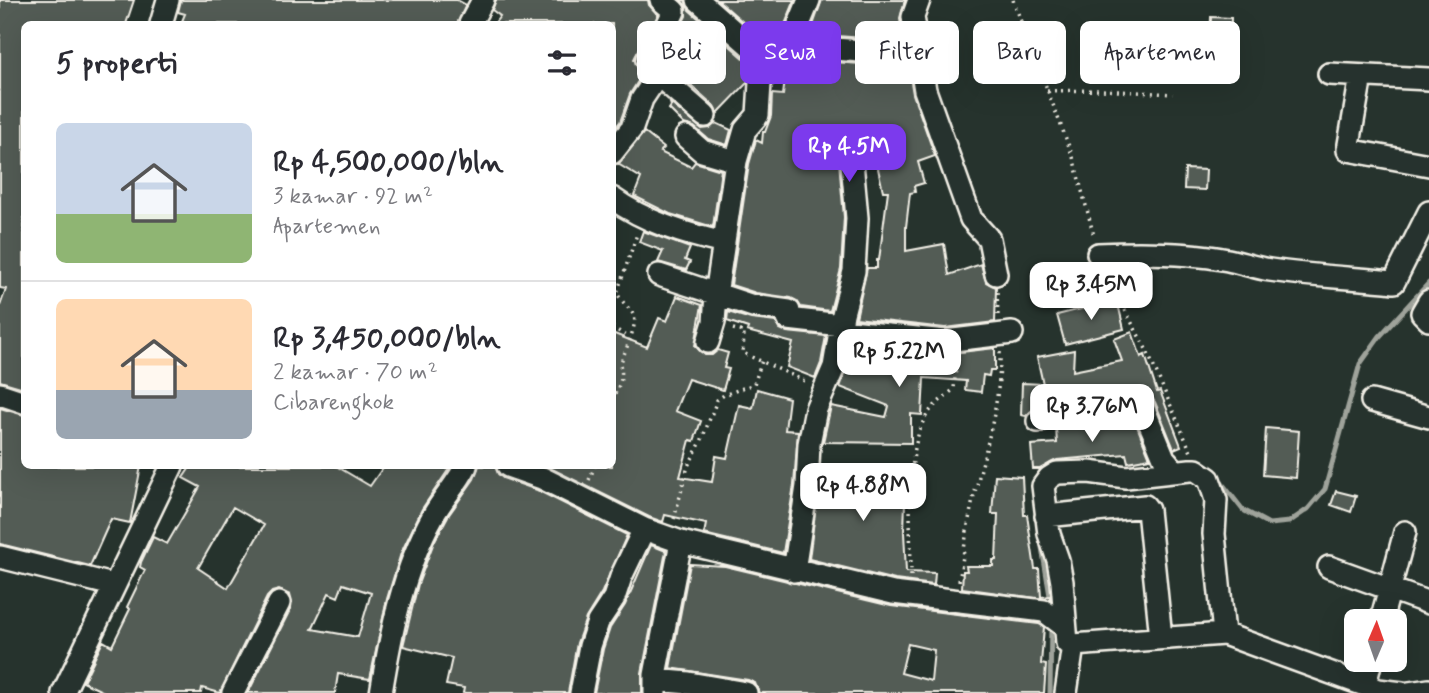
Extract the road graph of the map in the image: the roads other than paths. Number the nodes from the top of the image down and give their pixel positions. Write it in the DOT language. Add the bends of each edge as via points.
graph roads {
  1 [pos="168,0"];
  2 [pos="483,0"];
  3 [pos="661,0"];
  4 [pos="698,0"];
  5 [pos="808,0"];
  6 [pos="919,0"];
  7 [pos="162,21"];
  8 [pos="472,21"];
  9 [pos="669,21"];
  10 [pos="800,21"];
  11 [pos="740,37"];
  12 [pos="1329,74"];
  13 [pos="1361,76"];
  14 [pos="1429,79"];
  15 [pos="652,84"];
  16 [pos="668,84"];
  17 [pos="760,84"];
  18 [pos="705,116"];
  19 [pos="686,137"];
  20 [pos="616,148"];
  21 [pos="736,161"];
  22 [pos="852,162"];
  23 [pos="1429,165"];
  24 [pos="616,201"];
  25 [pos="1429,212"];
  26 [pos="724,243"];
  27 [pos="1098,254"];
  28 [pos="996,274"];
  29 [pos="659,275"];
  30 [pos="716,295"];
  31 [pos="1429,301"];
  32 [pos="1429,320"];
  33 [pos="841,328"];
  34 [pos="711,332"];
  35 [pos="1006,333"];
  36 [pos="0,394"];
  37 [pos="21,401"];
  38 [pos="1372,401"];
  39 [pos="1429,417"];
  40 [pos="1038,421"];
  41 [pos="1182,463"];
  42 [pos="171,469"];
  43 [pos="465,469"];
  44 [pos="516,469"];
  45 [pos="1046,516"];
  46 [pos="644,529"];
  47 [pos="1405,532"];
  48 [pos="675,540"];
  49 [pos="0,557"];
  50 [pos="1329,567"];
  51 [pos="794,571"];
  52 [pos="114,585"];
  53 [pos="1389,590"];
  54 [pos="279,603"];
  55 [pos="1429,603"];
  56 [pos="1384,609"];
  57 [pos="1224,634"];
  58 [pos="1069,636"];
  59 [pos="1161,639"];
  60 [pos="655,687"];
  61 [pos="1373,689"];
  62 [pos="1429,691"];
  63 [pos="63,693"];
  64 [pos="233,693"];
  65 [pos="381,693"];
  66 [pos="581,693"];
  67 [pos="746,693"];
  68 [pos="1066,693"];
  69 [pos="1402,693"];
  70 [pos="1409,693"];
  1 -- 7 [label="street"];
  2 -- 8 [label="street"];
  3 -- 9 [label="street" via="674,11"];
  4 -- 11 [label="street"];
  5 -- 10 [label="street"];
  6 -- 28 [label="street" via="913,17 925,90 971,219 989,239"];
  12 -- 13 [label="street"];
  13 -- 14 [label="street"];
  13 -- 23 [label="street" via="1348,150"];
  15 -- 20 [label="street" via="632,128"];
  16 -- 18 [label="street"];
  17 -- 21 [label="street" via="758,115 745,130"];
  19 -- 21 [label="street" via="702,150"];
  21 -- 26 [label="street"];
  22 -- 33 [label="street" via="857,218"];
  24 -- 26 [label="street" via="684,234"];
  25 -- 27 [label="street" via="1394,282 1287,272 1175,254"];
  26 -- 30 [label="street"];
  29 -- 30 [label="street"];
  30 -- 33 [label="street" via="789,311 788,319"];
  30 -- 34 [label="street"];
  31 -- 32 [label="street" via="1422,313"];
  33 -- 35 [label="street" via="945,341"];
  33 -- 51 [label="street" via="834,367 816,409 809,444"];
  36 -- 37 [label="street"];
  38 -- 39 [label="street"];
  40 -- 41 [label="street" via="1058,414 1143,407"];
  41 -- 45 [label="street" via="1163,474 1126,477 1057,473 1043,486"];
  41 -- 57 [label="street" via="1209,479 1216,500 1214,534"];
  42 -- 52 [label="street"];
  43 -- 65 [label="street" via="434,513 415,553 392,628"];
  44 -- 46 [label="street"];
  45 -- 58 [label="street"];
  45 -- 59 [label="street" via="1146,506"];
  46 -- 48 [label="street"];
  46 -- 66 [label="street" via="614,598 598,622"];
  47 -- 53 [label="street"];
  48 -- 51 [label="street"];
  48 -- 60 [label="street"];
  49 -- 52 [label="street"];
  50 -- 53 [label="street"];
  51 -- 58 [label="street" via="893,593 1044,611"];
  52 -- 63 [label="street"];
  53 -- 55 [label="street"];
  53 -- 56 [label="street"];
  54 -- 64 [label="street"];
  57 -- 59 [label="street"];
  57 -- 61 [label="street"];
  58 -- 59 [label="street"];
  58 -- 68 [label="street"];
  60 -- 67 [label="street" via="689,682"];
  61 -- 69 [label="street"];
  62 -- 70 [label="street"];
}
